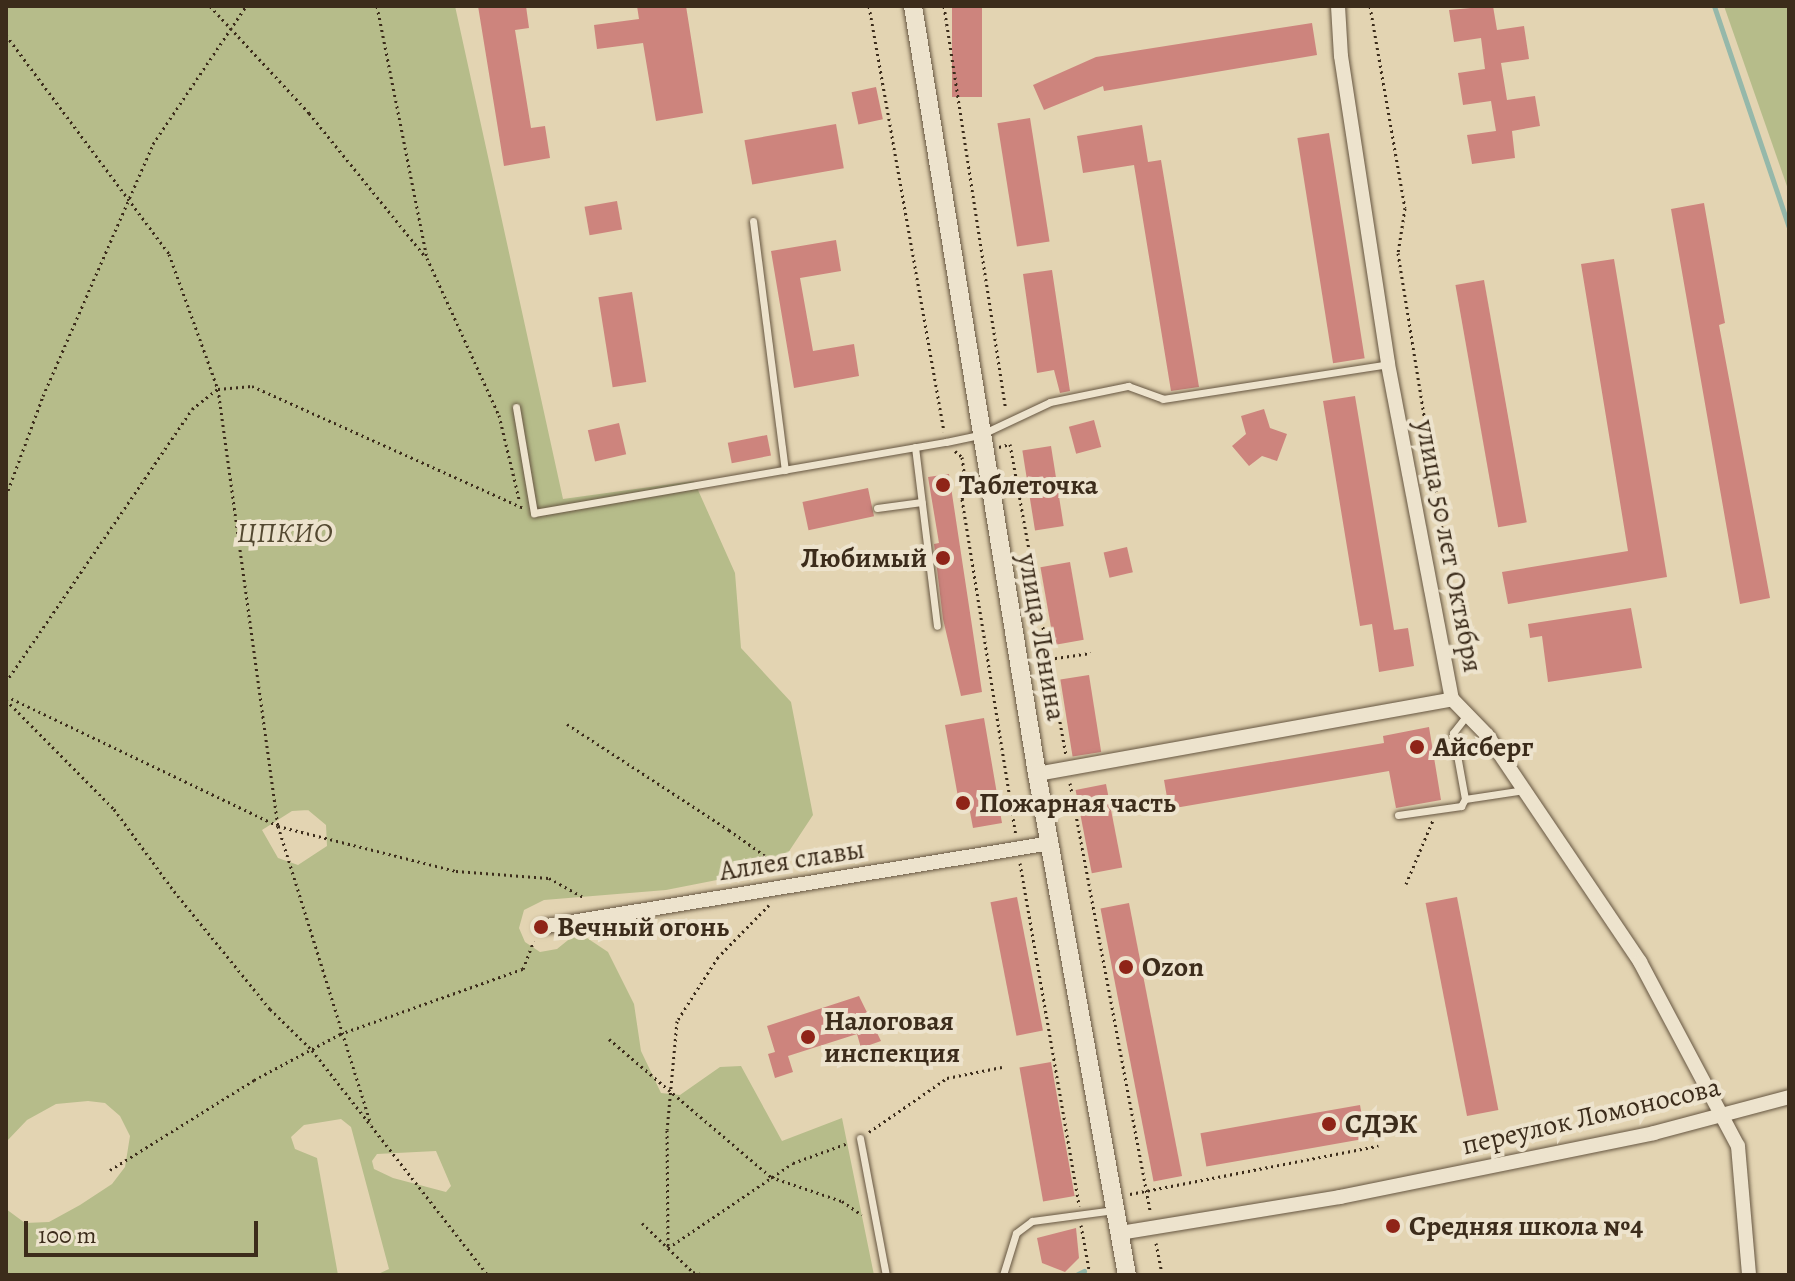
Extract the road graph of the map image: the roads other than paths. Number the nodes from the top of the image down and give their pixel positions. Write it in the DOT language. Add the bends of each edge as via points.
graph roads {
  1 [pos="913,6"];
  2 [pos="1338,6"];
  3 [pos="753,221"];
  4 [pos="1388,364"];
  5 [pos="516,407"];
  6 [pos="982,443"];
  7 [pos="915,447"];
  8 [pos="785,470"];
  9 [pos="922,502"];
  10 [pos="877,508"];
  11 [pos="937,626"];
  12 [pos="1452,699"];
  13 [pos="1467,715"];
  14 [pos="1037,774"];
  15 [pos="1524,790"];
  16 [pos="1465,799"];
  17 [pos="1398,815"];
  18 [pos="1051,843"];
  19 [pos="541,927"];
  20 [pos="1789,1097"];
  21 [pos="1720,1115"];
  22 [pos="860,1138"];
  23 [pos="1114,1203"];
  24 [pos="1120,1233"];
  25 [pos="886,1275"];
  26 [pos="1003,1275"];
  27 [pos="1127,1275"];
  28 [pos="1749,1275"];
  1 -- 6 [label="street, улица Ленина"];
  2 -- 4 [label="street, улица 50 лет Октября"];
  3 -- 8 [label="lane"];
  4 -- 6 [label="lane" via="1163,399 1128,386 1050,402 1007,420"];
  4 -- 12 [label="street, улица 50 лет Октября"];
  5 -- 8 [label="lane" via="534,513"];
  6 -- 7 [label="lane"];
  6 -- 14 [label="street, улица Ленина"];
  7 -- 8 [label="lane"];
  7 -- 9 [label="lane"];
  9 -- 10 [label="lane"];
  9 -- 11 [label="lane"];
  12 -- 13 [label="street, улица 50 лет Октября"];
  12 -- 14 [label="street"];
  13 -- 15 [label="street, улица 50 лет Октября"];
  13 -- 16 [label="lane" via="1453,733"];
  14 -- 18 [label="street, улица Ленина"];
  15 -- 16 [label="lane"];
  15 -- 21 [label="street, улица 50 лет Октября" via="1640,962"];
  16 -- 17 [label="lane" via="1461,806"];
  18 -- 19 [label="street, Аллея славы"];
  18 -- 23 [label="street, улица Ленина"];
  20 -- 21 [label="street, переулок Ломоносова"];
  21 -- 24 [label="street, переулок Ломоносова" via="1340,1197"];
  21 -- 28 [label="street, улица 50 лет Октября" via="1738,1146"];
  22 -- 25 [label="lane"];
  23 -- 24 [label="street, улица Ленина"];
  23 -- 26 [label="lane" via="1079,1215 1032,1221 1016,1233"];
  24 -- 27 [label="street, улица Ленина"];
}
